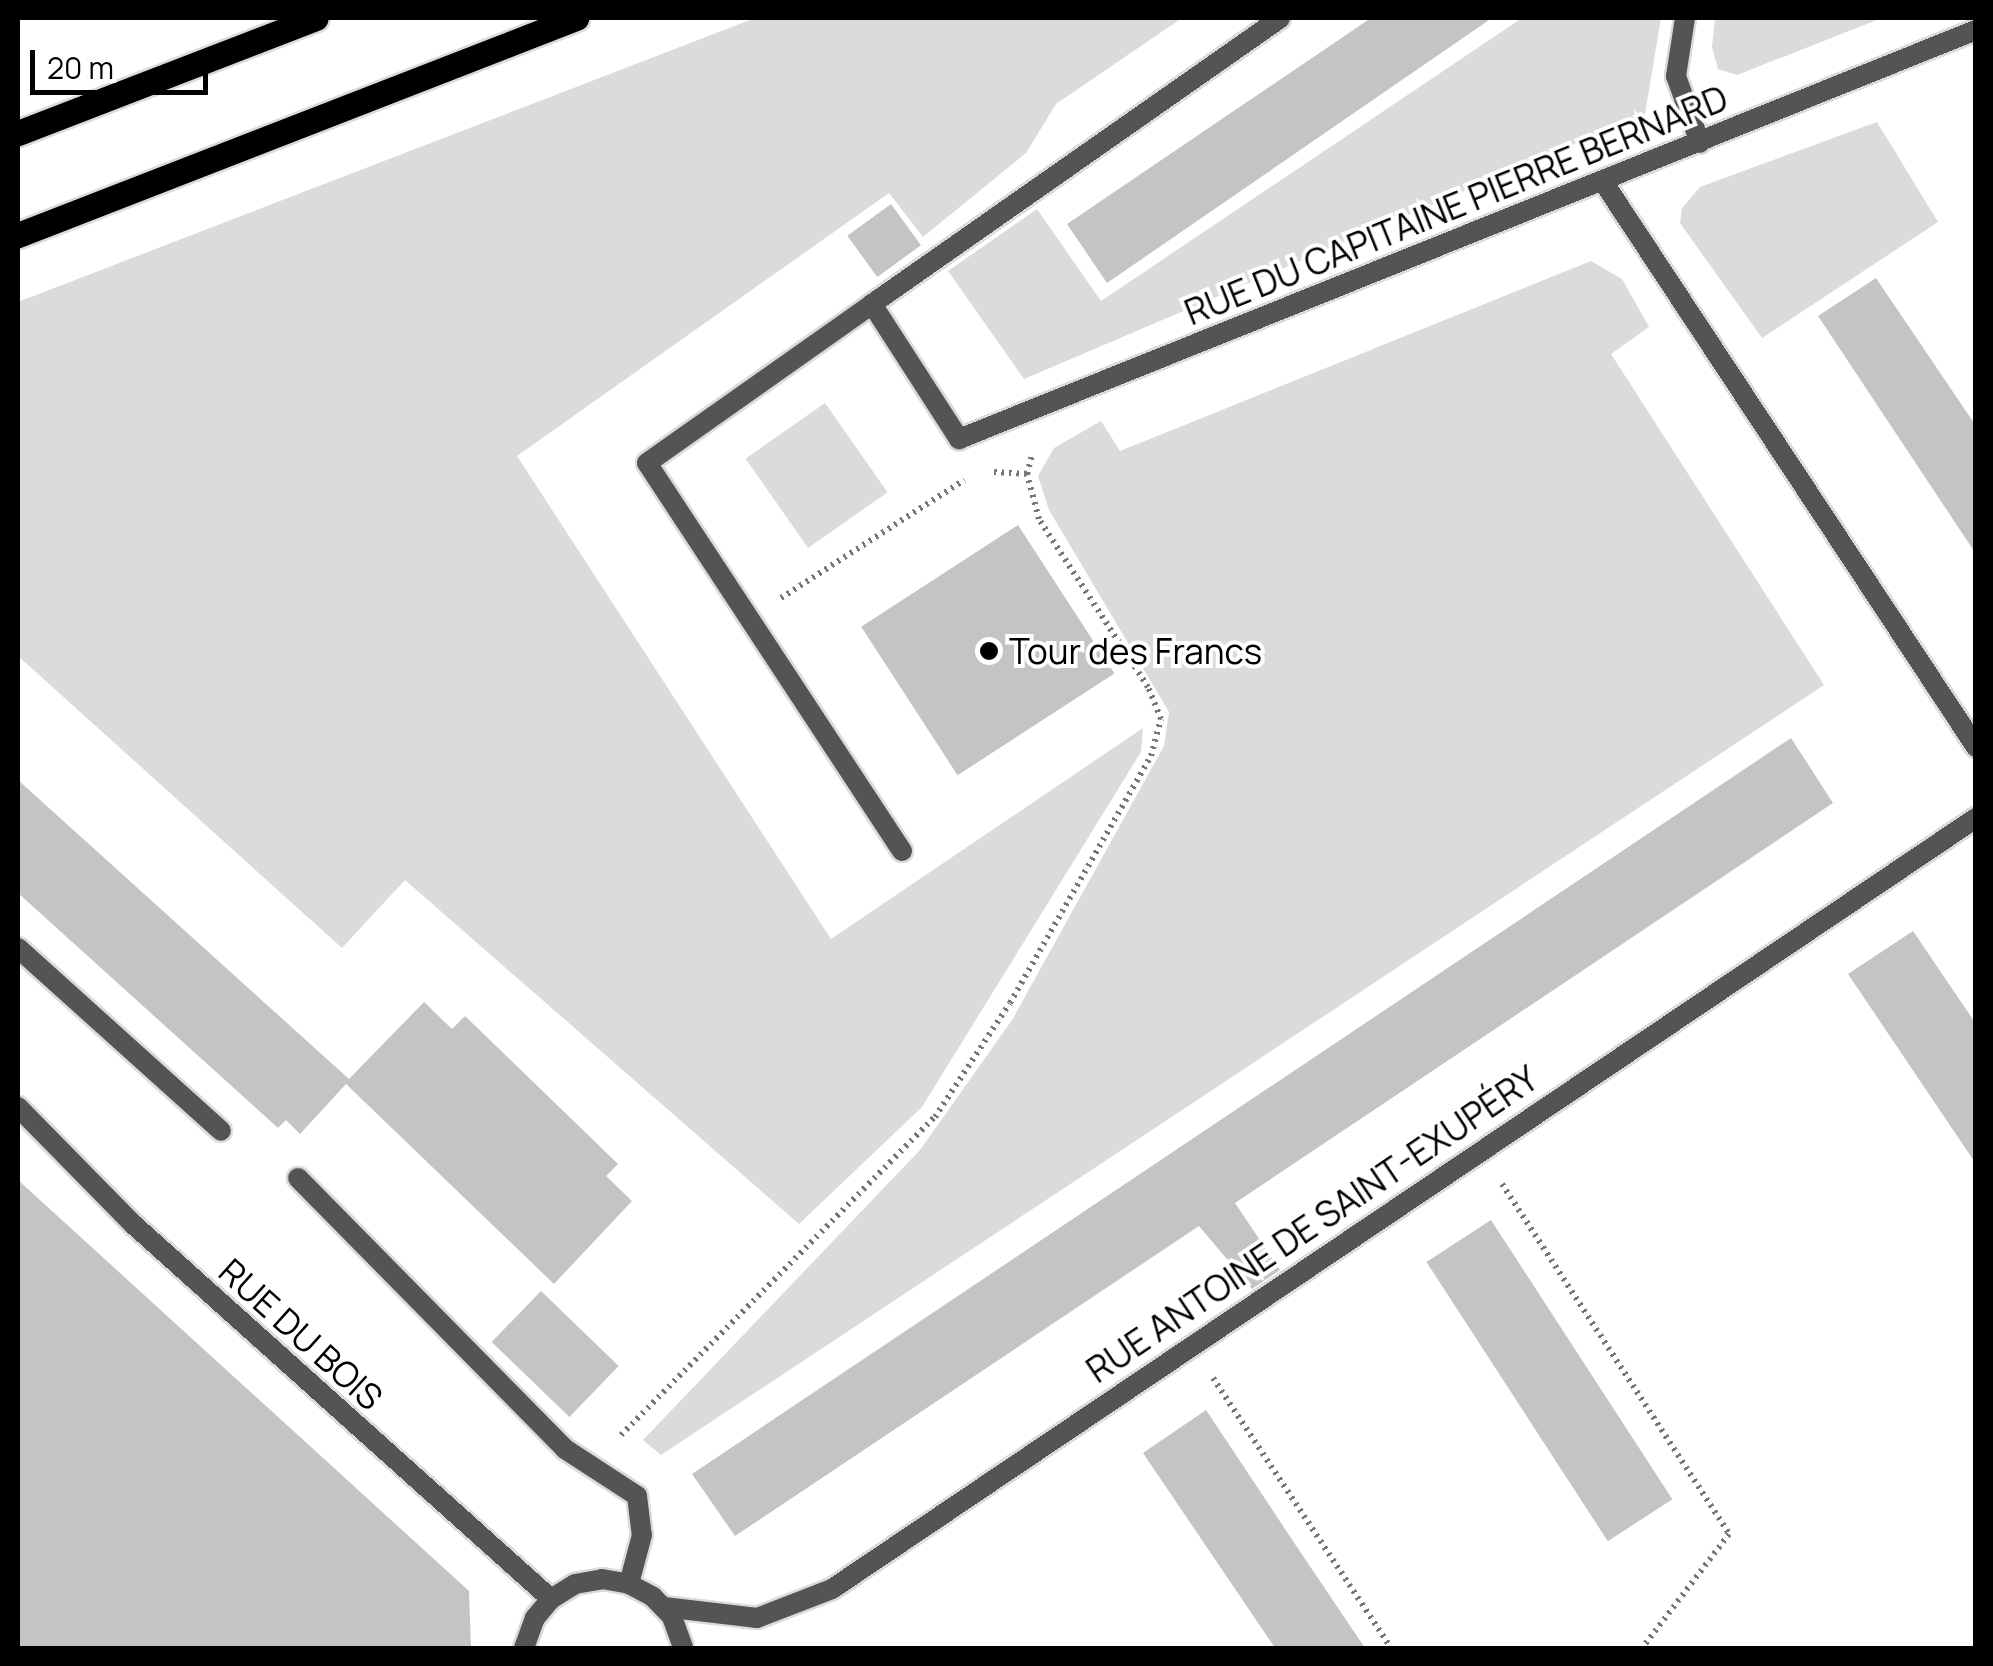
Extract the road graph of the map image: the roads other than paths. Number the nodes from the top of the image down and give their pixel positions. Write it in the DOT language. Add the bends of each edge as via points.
graph roads {
  1 [pos="316,18"];
  2 [pos="576,18"];
  3 [pos="1280,18"];
  4 [pos="1686,18"];
  5 [pos="1976,30"];
  6 [pos="18,133"];
  7 [pos="1700,143"];
  8 [pos="1604,182"];
  9 [pos="18,235"];
  10 [pos="872,304"];
  11 [pos="1976,747"];
  12 [pos="1976,818"];
  13 [pos="902,850"];
  14 [pos="18,948"];
  15 [pos="18,1106"];
  16 [pos="221,1130"];
  17 [pos="298,1178"];
  18 [pos="629,1584"];
  19 [pos="551,1599"];
  20 [pos="664,1607"];
  21 [pos="524,1648"];
  22 [pos="683,1648"];
  1 -- 6 [label="main road"];
  2 -- 9 [label="main road"];
  3 -- 10 [label="street"];
  4 -- 7 [label="street" via="1676,76"];
  5 -- 7 [label="street, RUE DU CAPITAINE PIERRE BERNARD"];
  7 -- 8 [label="street, RUE DU CAPITAINE PIERRE BERNARD"];
  8 -- 10 [label="street, RUE DU CAPITAINE PIERRE BERNARD" via="960,439"];
  8 -- 11 [label="street"];
  10 -- 13 [label="street" via="647,462"];
  12 -- 20 [label="street, RUE ANTOINE DE SAINT-EXUPÉRY" via="832,1589 757,1618"];
  14 -- 16 [label="street"];
  15 -- 19 [label="street, RUE DU BOIS" via="134,1225"];
  17 -- 18 [label="street" via="565,1449 637,1496 642,1535"];
  18 -- 19 [label="street" via="588,1581"];
  18 -- 20 [label="street"];
  19 -- 21 [label="street" via="534,1618"];
  20 -- 22 [label="street"];
}
